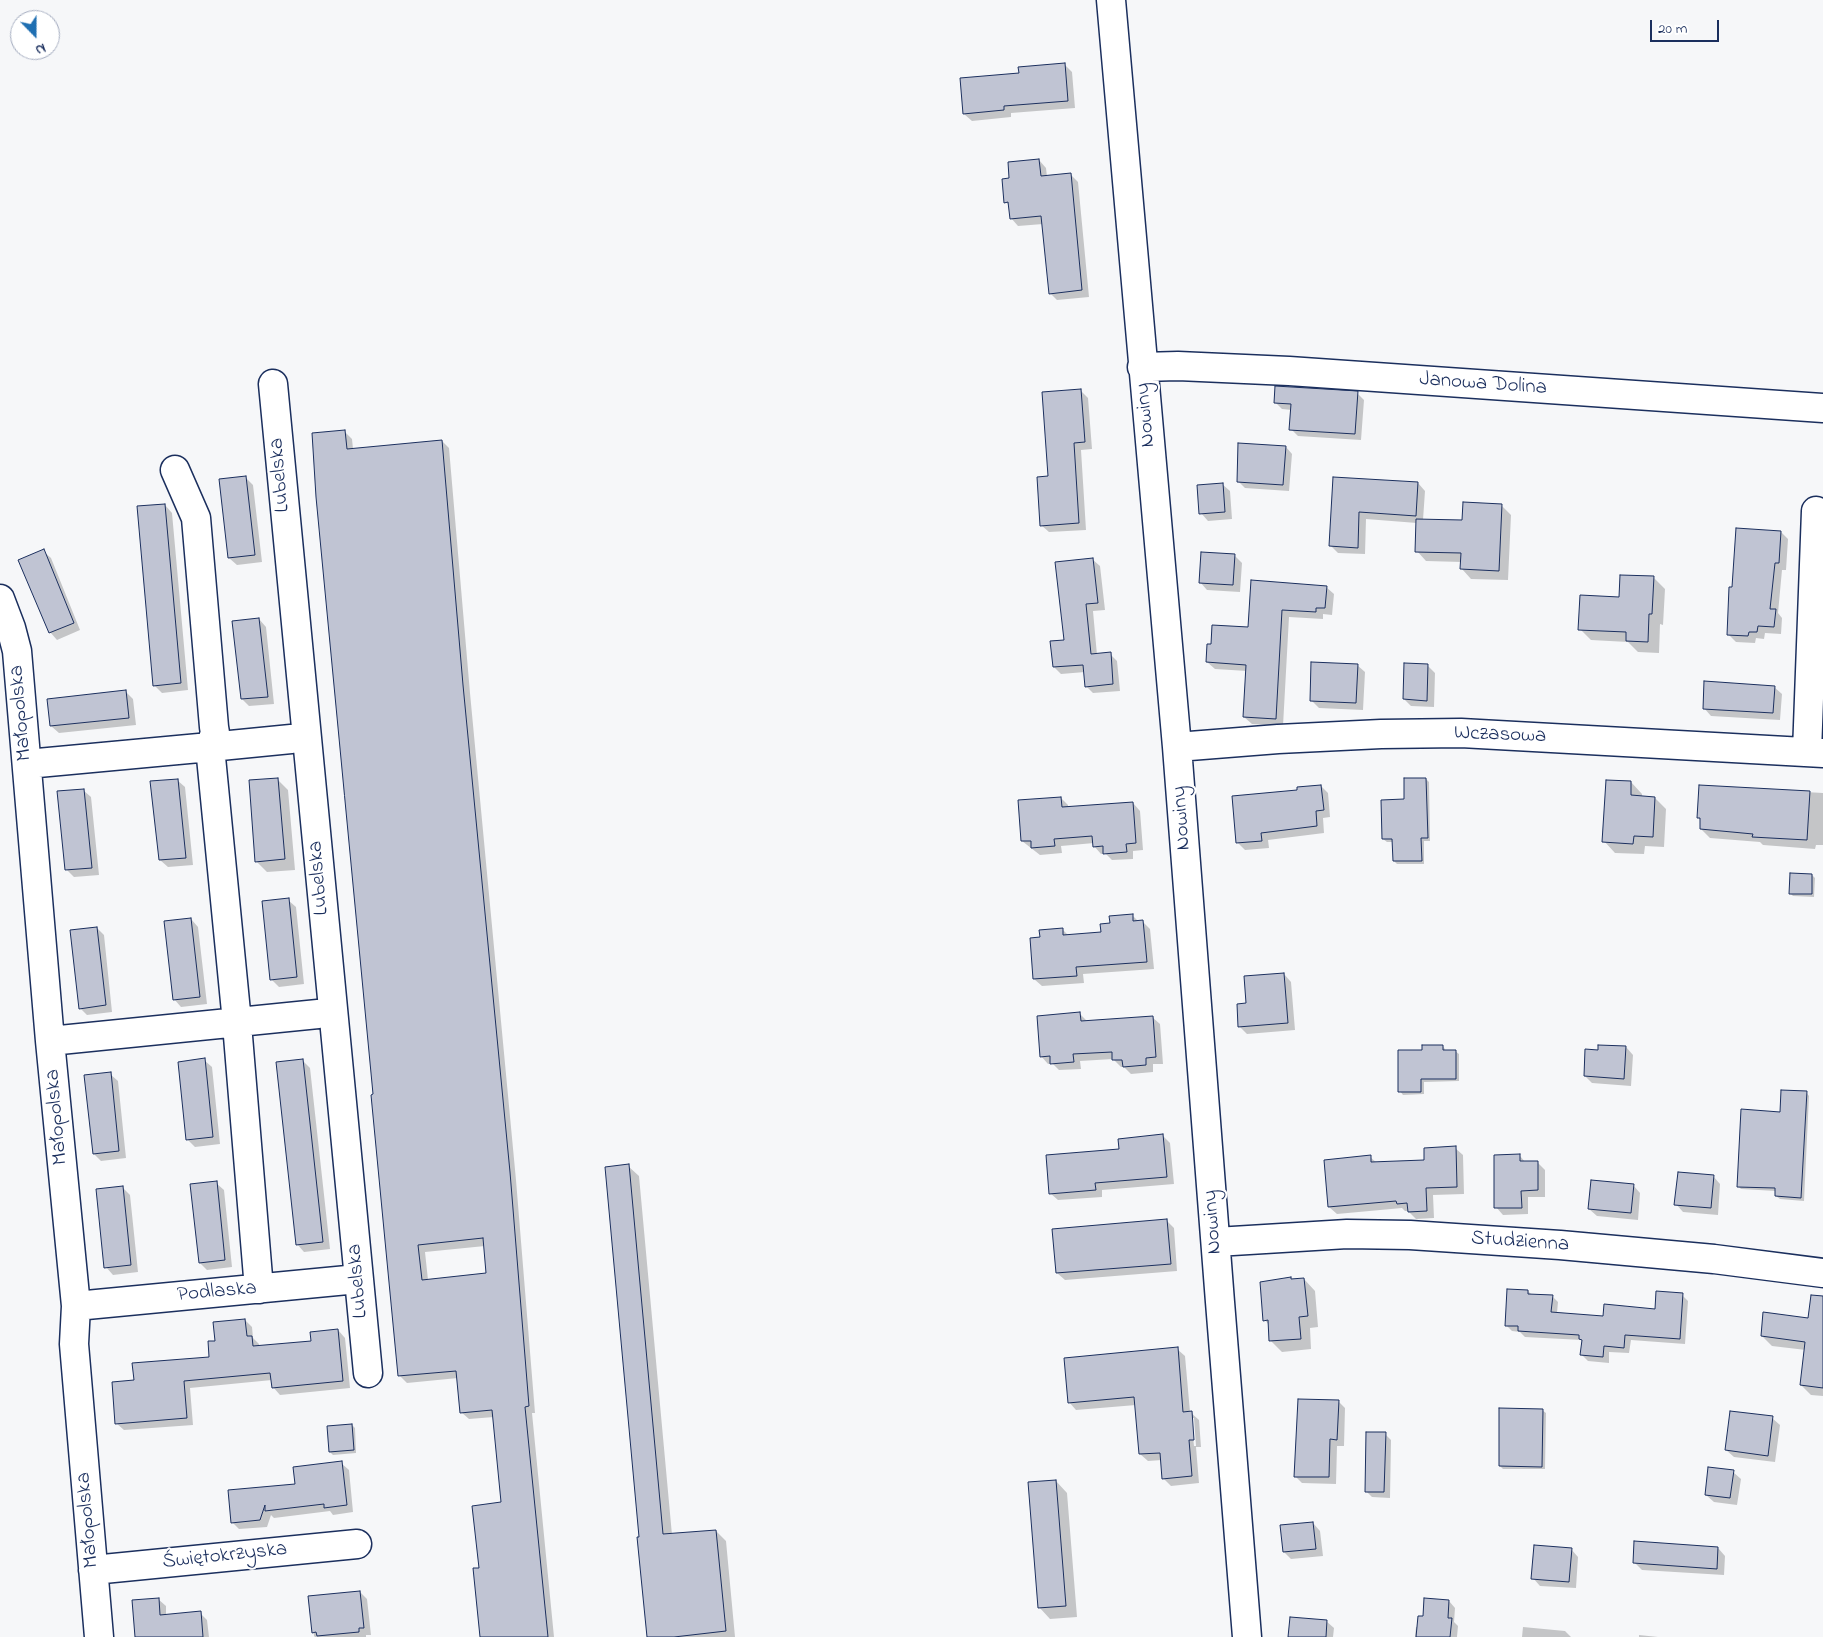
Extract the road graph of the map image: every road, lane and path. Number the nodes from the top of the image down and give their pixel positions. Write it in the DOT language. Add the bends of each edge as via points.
graph roads {
  1 [pos="1111,0"];
  2 [pos="1142,367"];
  3 [pos="273,384"];
  4 [pos="1823,408"];
  5 [pos="175,470"];
  6 [pos="1816,511"];
  7 [pos="0,599"];
  8 [pos="291,739"];
  9 [pos="1178,746"];
  10 [pos="210,747"];
  11 [pos="1815,753"];
  12 [pos="27,764"];
  13 [pos="318,1014"];
  14 [pos="237,1023"];
  15 [pos="50,1041"];
  16 [pos="1216,1242"];
  17 [pos="1823,1273"];
  18 [pos="358,1279"];
  19 [pos="259,1289"];
  20 [pos="76,1306"];
  21 [pos="368,1373"];
  22 [pos="356,1544"];
  23 [pos="93,1570"];
  24 [pos="99,1637"];
  25 [pos="1248,1637"];
  1 -- 2 [label="street, Nowiny"];
  2 -- 4 [label="street, Janowa Dolina" via="1289,371"];
  2 -- 9 [label="street, Nowiny"];
  3 -- 18 [label="street, Lubelska"];
  5 -- 10 [label="street" via="196,518 215,733"];
  6 -- 11 [label="street"];
  7 -- 12 [label="street, Małopolska" via="17,651"];
  8 -- 10 [label="street"];
  9 -- 11 [label="street, Wczasowa" via="1381,734 1461,733"];
  9 -- 16 [label="street, Nowiny"];
  10 -- 12 [label="street"];
  10 -- 14 [label="street"];
  12 -- 15 [label="street, Małopolska"];
  13 -- 14 [label="street"];
  14 -- 15 [label="street"];
  14 -- 19 [label="street"];
  15 -- 20 [label="street, Małopolska"];
  16 -- 17 [label="street, Studzienna" via="1346,1234 1418,1236 1554,1244"];
  16 -- 25 [label="street, Nowiny"];
  18 -- 19 [label="street, Podlaska"];
  18 -- 21 [label="street, Lubelska"];
  19 -- 20 [label="street, Podlaska"];
  20 -- 23 [label="street, Małopolska" via="74,1344"];
  22 -- 23 [label="street, Świętokrzyska"];
  23 -- 24 [label="street, Małopolska"];
}
